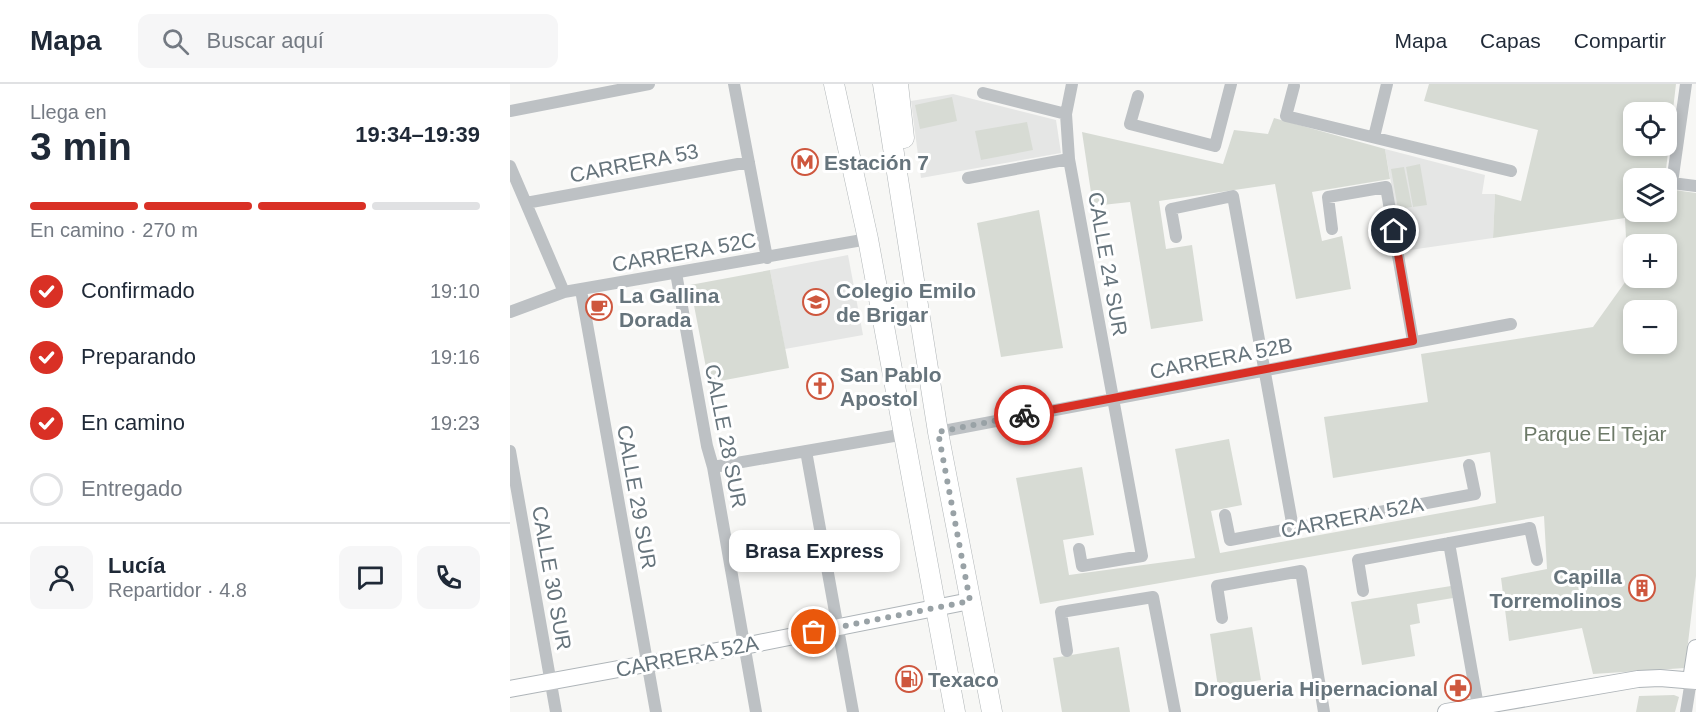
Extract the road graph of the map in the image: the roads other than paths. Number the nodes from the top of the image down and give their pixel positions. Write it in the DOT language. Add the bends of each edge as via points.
graph roads {
  1 [pos="734,84"];
  2 [pos="834,84"];
  3 [pos="883,84"];
  4 [pos="898,84"];
  5 [pos="1072,84"];
  6 [pos="1231,84"];
  7 [pos="1387,84"];
  8 [pos="1686,84"];
  9 [pos="642,85"];
  10 [pos="1294,86"];
  11 [pos="983,93"];
  12 [pos="1138,96"];
  13 [pos="510,111"];
  14 [pos="1066,114"];
  15 [pos="1374,137"];
  16 [pos="1069,159"];
  17 [pos="748,162"];
  18 [pos="510,166"];
  19 [pos="1511,171"];
  20 [pos="968,178"];
  21 [pos="1696,186"];
  22 [pos="526,203"];
  23 [pos="1332,229"];
  24 [pos="1176,237"];
  25 [pos="868,239"];
  26 [pos="767,258"];
  27 [pos="676,273"];
  28 [pos="581,290"];
  29 [pos="564,292"];
  30 [pos="917,305"];
  31 [pos="510,312"];
  32 [pos="1511,324"];
  33 [pos="1413,341"];
  34 [pos="1264,370"];
  35 [pos="1113,398"];
  36 [pos="938,432"];
  37 [pos="905,434"];
  38 [pos="510,451"];
  39 [pos="806,451"];
  40 [pos="1469,465"];
  41 [pos="713,467"];
  42 [pos="1225,515"];
  43 [pos="1293,528"];
  44 [pos="1449,543"];
  45 [pos="1079,549"];
  46 [pos="1537,560"];
  47 [pos="1364,591"];
  48 [pos="970,601"];
  49 [pos="937,608"];
  50 [pos="1222,618"];
  51 [pos="838,627"];
  52 [pos="744,646"];
  53 [pos="1696,648"];
  54 [pos="1067,651"];
  55 [pos="647,664"];
  56 [pos="1694,680"];
  57 [pos="551,682"];
  58 [pos="510,689"];
  59 [pos="1485,708"];
  60 [pos="556,712"];
  61 [pos="656,712"];
  62 [pos="756,712"];
  63 [pos="853,712"];
  64 [pos="955,712"];
  65 [pos="992,712"];
  66 [pos="1175,712"];
  67 [pos="1324,712"];
  68 [pos="1446,712"];
  69 [pos="1686,712"];
  1 -- 17 [label="street"];
  2 -- 25 [label="main road"];
  3 -- 30 [label="main road"];
  4 -- 30 [label="main road"];
  5 -- 14 [label="street, CALLE 24 SUR"];
  6 -- 12 [label="street" via="1215,146 1130,124"];
  7 -- 15 [label="street"];
  8 -- 21 [label="street" via="1672,183"];
  9 -- 13 [label="street"];
  10 -- 15 [label="street" via="1286,116"];
  11 -- 14 [label="street"];
  14 -- 16 [label="street, CALLE 24 SUR"];
  15 -- 19 [label="street"];
  16 -- 20 [label="street"];
  16 -- 35 [label="street, CALLE 24 SUR"];
  17 -- 22 [label="street, CARRERA 53"];
  17 -- 26 [label="street"];
  18 -- 22 [label="street"];
  22 -- 29 [label="street"];
  23 -- 33 [label="street" via="1328,197 1386,187"];
  24 -- 34 [label="street" via="1171,209 1233,196"];
  25 -- 26 [label="street, CARRERA 52C"];
  25 -- 37 [label="main road"];
  26 -- 27 [label="street, CARRERA 52C"];
  27 -- 28 [label="street, CARRERA 52C"];
  27 -- 41 [label="street, CALLE 28 SUR"];
  28 -- 29 [label="street, CARRERA 52C"];
  28 -- 55 [label="street, CALLE 29 SUR"];
  29 -- 31 [label="street, CARRERA 52C"];
  30 -- 36 [label="main road"];
  32 -- 33 [label="street, CARRERA 52B"];
  33 -- 34 [label="street, CARRERA 52B"];
  34 -- 35 [label="street, CARRERA 52B"];
  34 -- 43 [label="street"];
  35 -- 36 [label="street, CARRERA 52B"];
  35 -- 45 [label="street, CALLE 24 SUR" via="1142,556 1082,566"];
  36 -- 48 [label="main road"];
  37 -- 39 [label="street"];
  37 -- 49 [label="main road"];
  38 -- 57 [label="street, CALLE 30 SUR"];
  39 -- 41 [label="street"];
  39 -- 51 [label="street"];
  40 -- 43 [label="street, CARRERA 52A" via="1475,494"];
  41 -- 52 [label="street, CALLE 28 SUR"];
  42 -- 43 [label="street, CARRERA 52A" via="1230,540"];
  44 -- 46 [label="street, CARRERA 52A" via="1530,528"];
  44 -- 47 [label="street, CARRERA 52A" via="1358,560"];
  44 -- 59 [label="street"];
  48 -- 49 [label="street, CARRERA 52A"];
  48 -- 65 [label="main road"];
  49 -- 51 [label="street, CARRERA 52A"];
  49 -- 64 [label="main road"];
  50 -- 67 [label="street, CARRERA 52A" via="1217,586 1301,571"];
  51 -- 52 [label="street, CARRERA 52A"];
  51 -- 63 [label="street"];
  52 -- 55 [label="street, CARRERA 52A"];
  52 -- 62 [label="street, CALLE 28 SUR"];
  53 -- 56 [label="street"];
  54 -- 66 [label="street" via="1061,612 1153,597"];
  55 -- 57 [label="street, CARRERA 52A"];
  55 -- 61 [label="street, CALLE 29 SUR"];
  56 -- 59 [label="street" via="1638,679"];
  56 -- 69 [label="street"];
  57 -- 58 [label="street, CARRERA 52A"];
  57 -- 60 [label="street, CALLE 30 SUR"];
  59 -- 68 [label="street"];
}
